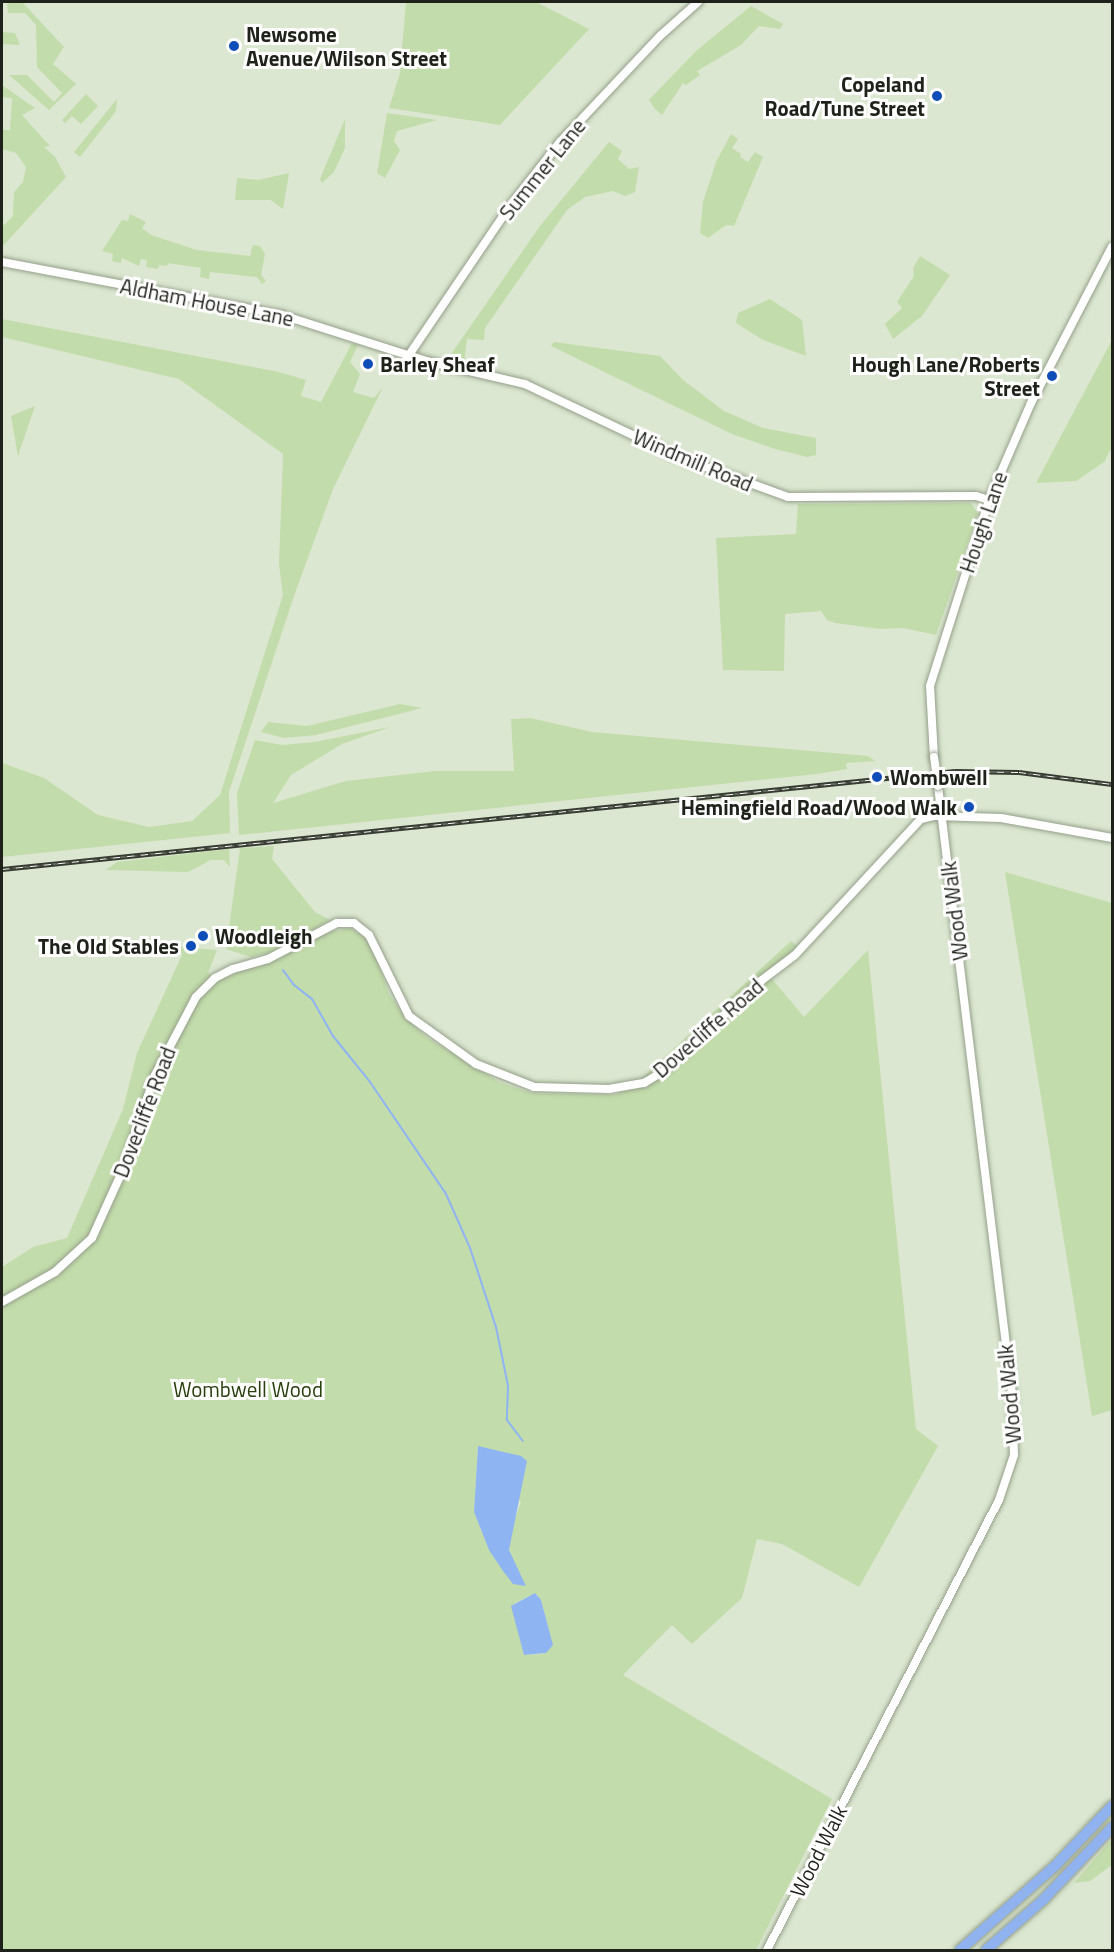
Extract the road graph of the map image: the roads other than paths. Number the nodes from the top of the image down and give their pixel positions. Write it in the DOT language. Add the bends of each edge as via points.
graph roads {
  1 [pos="698,2"];
  2 [pos="1113,247"];
  3 [pos="2,262"];
  4 [pos="409,355"];
  5 [pos="989,500"];
  6 [pos="942,818"];
  7 [pos="1113,838"];
  8 [pos="2,1302"];
  9 [pos="1113,1806"];
  10 [pos="1113,1827"];
  11 [pos="767,1950"];
  12 [pos="960,1950"];
  13 [pos="986,1950"];
  1 -- 4 [label="street, Summer Lane" via="560,142 510,206"];
  2 -- 5 [label="street, Hough Lane" via="1030,403"];
  3 -- 4 [label="street, Aldham House Lane" via="282,315"];
  4 -- 5 [label="street, Windmill Road" via="540,389 681,458 788,497 976,496"];
  5 -- 6 [label="street, Hough Lane, bridge" via="930,686"];
  6 -- 7 [label="street, Dovecliffe Road" via="1001,818"];
  6 -- 8 [label="street, Dovecliffe Road" via="921,819 795,955 746,994 662,1072 644,1083 609,1089 534,1087 476,1064 409,1016 388,979 374,942 354,923 337,923 268,959 215,978 196,998 174,1033 92,1238 55,1272"];
  6 -- 11 [label="street, Wood Walk" via="1012,1394 1014,1455 999,1500"];
  9 -- 12 [label="highway" via="1055,1866"];
  10 -- 13 [label="highway" via="1044,1899"];
}
